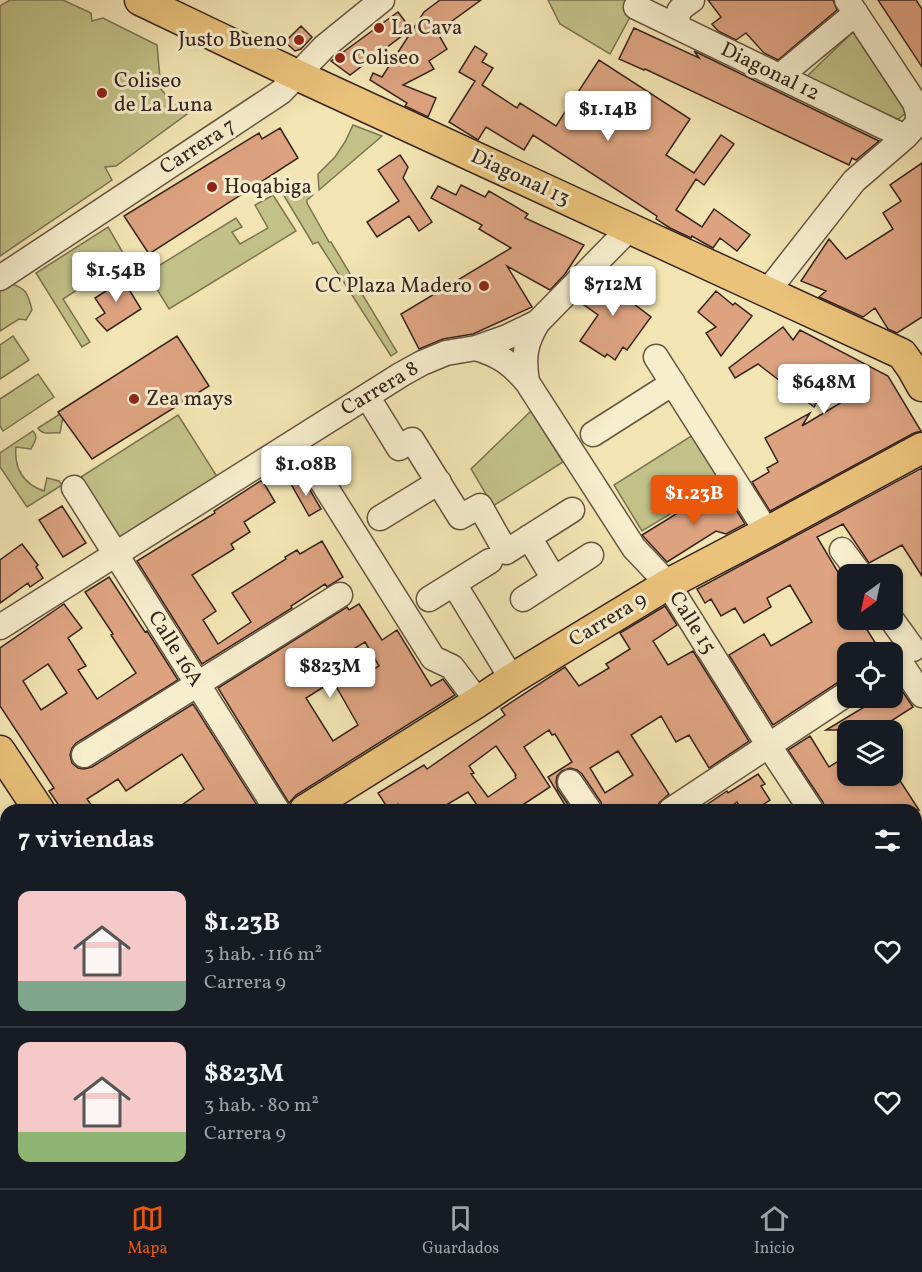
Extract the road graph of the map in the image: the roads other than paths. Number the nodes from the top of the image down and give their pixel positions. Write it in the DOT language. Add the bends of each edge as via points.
graph roads {
  1 [pos="140,0"];
  2 [pos="382,0"];
  3 [pos="692,0"];
  4 [pos="636,7"];
  5 [pos="851,7"];
  6 [pos="678,27"];
  7 [pos="266,59"];
  8 [pos="297,75"];
  9 [pos="780,76"];
  10 [pos="905,137"];
  11 [pos="630,228"];
  12 [pos="0,267"];
  13 [pos="0,278"];
  14 [pos="767,292"];
  15 [pos="538,322"];
  16 [pos="912,347"];
  17 [pos="476,348"];
  18 [pos="656,357"];
  19 [pos="527,382"];
  20 [pos="673,383"];
  21 [pos="922,386"];
  22 [pos="367,396"];
  23 [pos="593,434"];
  24 [pos="922,448"];
  25 [pos="316,472"];
  26 [pos="439,482"];
  27 [pos="74,488"];
  28 [pos="572,510"];
  29 [pos="380,518"];
  30 [pos="767,532"];
  31 [pos="529,537"];
  32 [pos="842,549"];
  33 [pos="115,554"];
  34 [pos="591,555"];
  35 [pos="490,561"];
  36 [pos="853,564"];
  37 [pos="554,579"];
  38 [pos="454,584"];
  39 [pos="668,584"];
  40 [pos="340,595"];
  41 [pos="429,599"];
  42 [pos="523,599"];
  43 [pos="0,627"];
  44 [pos="896,630"];
  45 [pos="906,653"];
  46 [pos="512,679"];
  47 [pos="197,684"];
  48 [pos="922,695"];
  49 [pos="837,700"];
  50 [pos="476,703"];
  51 [pos="769,746"];
  52 [pos="0,751"];
  53 [pos="84,755"];
  54 [pos="570,782"];
  55 [pos="35,804"];
  56 [pos="273,804"];
  57 [pos="316,804"];
  58 [pos="584,804"];
  59 [pos="680,804"];
  60 [pos="807,804"];
  1 -- 7 [label="main road, Diagonal 13"];
  2 -- 8 [label="street, Carrera 7" via="324,47"];
  3 -- 6 [label="street" via="679,9"];
  4 -- 6 [label="street, Diagonal 12"];
  5 -- 9 [label="street"];
  5 -- 10 [label="street" via="915,103 918,123"];
  6 -- 9 [label="street, Diagonal 12"];
  7 -- 8 [label="main road, Diagonal 13"];
  7 -- 12 [label="street, Carrera 7" via="277,71 275,85 268,91"];
  8 -- 11 [label="main road, Diagonal 13"];
  8 -- 13 [label="street, Carrera 7" via="281,92"];
  9 -- 10 [label="street, Diagonal 12"];
  10 -- 14 [label="street" via="854,181"];
  11 -- 14 [label="main road, Diagonal 13"];
  11 -- 15 [label="street, Carrera 8"];
  14 -- 16 [label="main road, Diagonal 13"];
  15 -- 17 [label="street, Carrera 8"];
  15 -- 19 [label="street, Calle 15" via="525,350"];
  16 -- 21 [label="main road" via="912,368"];
  17 -- 19 [label="street, Calle 15" via="505,360"];
  17 -- 22 [label="street, Carrera 8" via="446,353 422,363"];
  18 -- 20 [label="street"];
  19 -- 39 [label="street, Calle 15" via="634,548"];
  20 -- 23 [label="street"];
  20 -- 30 [label="street"];
  22 -- 26 [label="street" via="399,448 412,440"];
  22 -- 33 [label="street, Carrera 8"];
  24 -- 30 [label="main road, Carrera 9"];
  25 -- 50 [label="street" via="433,658 452,667"];
  26 -- 29 [label="street"];
  26 -- 31 [label="street" via="460,518 480,506 506,552"];
  27 -- 33 [label="street, Calle 16A"];
  28 -- 31 [label="street"];
  30 -- 39 [label="main road, Carrera 9"];
  31 -- 37 [label="street"];
  32 -- 36 [label="street"];
  33 -- 43 [label="street, Carrera 8"];
  33 -- 47 [label="street, Calle 16A"];
  34 -- 37 [label="street"];
  35 -- 38 [label="street"];
  37 -- 42 [label="street"];
  38 -- 41 [label="street"];
  38 -- 46 [label="street"];
  39 -- 46 [label="main road, Carrera 9"];
  39 -- 51 [label="street, Calle 15"];
  40 -- 47 [label="street"];
  44 -- 45 [label="street"];
  45 -- 48 [label="street"];
  46 -- 50 [label="main road, Carrera 9"];
  47 -- 53 [label="street"];
  47 -- 56 [label="street, Calle 16A"];
  49 -- 51 [label="street"];
  50 -- 57 [label="main road, Carrera 9"];
  51 -- 59 [label="street"];
  51 -- 60 [label="street, Calle 15"];
  52 -- 55 [label="main road"];
  54 -- 58 [label="street"];
}
